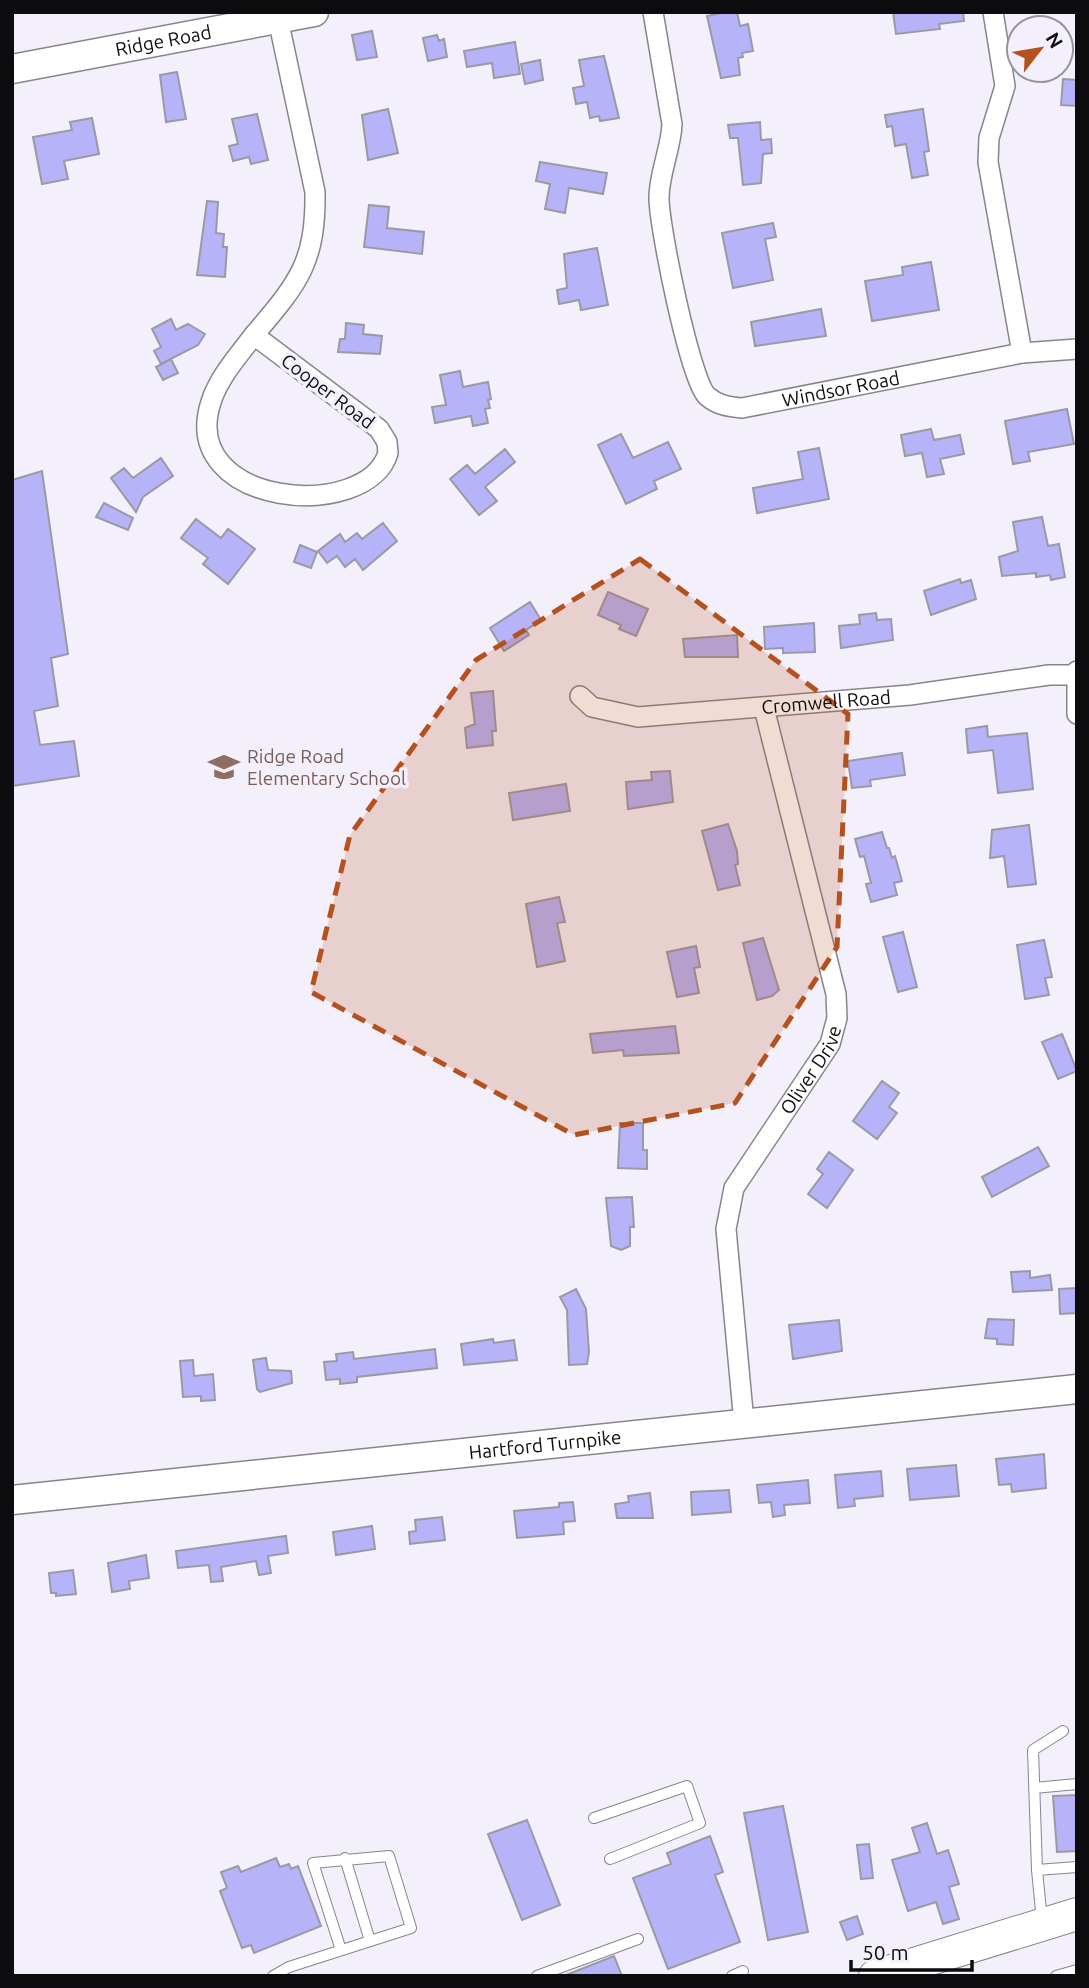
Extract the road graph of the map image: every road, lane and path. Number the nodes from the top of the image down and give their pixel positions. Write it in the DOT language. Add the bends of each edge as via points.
graph roads {
  1 [pos="314,12"];
  2 [pos="653,12"];
  3 [pos="993,12"];
  4 [pos="278,19"];
  5 [pos="12,69"];
  6 [pos="254,335"];
  7 [pos="1077,349"];
  8 [pos="1022,354"];
  9 [pos="1076,673"];
  10 [pos="580,696"];
  11 [pos="764,708"];
  12 [pos="1077,714"];
  13 [pos="1077,1390"];
  14 [pos="744,1423"];
  15 [pos="12,1500"];
  16 [pos="1063,1731"];
  17 [pos="1077,1784"];
  18 [pos="1034,1788"];
  19 [pos="594,1818"];
  20 [pos="345,1858"];
  21 [pos="610,1859"];
  22 [pos="1077,1867"];
  23 [pos="1037,1871"];
  24 [pos="1077,1914"];
  25 [pos="1042,1922"];
  26 [pos="638,1939"];
  27 [pos="370,1941"];
  28 [pos="341,1950"];
  29 [pos="1077,1970"];
  30 [pos="743,1971"];
  31 [pos="280,1974"];
  32 [pos="537,1976"];
  33 [pos="732,1976"];
  34 [pos="874,1976"];
  35 [pos="1056,1976"];
  1 -- 4 [label="main road, Ridge Road"];
  2 -- 8 [label="street, Windsor Road" via="672,124 659,187 660,217 689,351 706,395 723,406 742,408"];
  3 -- 8 [label="street" via="1005,86 989,138 988,162"];
  4 -- 5 [label="main road, Ridge Road"];
  4 -- 6 [label="street, Cooper Road" via="315,192 315,216 301,277"];
  6 -- 6 [label="street, Cooper Road" via="379,429 389,450 372,477 353,487 288,496 259,489 222,467 209,436 210,403"];
  7 -- 8 [label="street, Windsor Road"];
  9 -- 11 [label="street, Cromwell Road"];
  9 -- 12 [label="street"];
  10 -- 11 [label="street, Cromwell Road" via="592,707 638,717"];
  11 -- 14 [label="street, Oliver Drive" via="836,994 837,1018 830,1044 734,1188 727,1212"];
  13 -- 14 [label="main road, Hartford Turnpike"];
  14 -- 15 [label="main road, Hartford Turnpike"];
  16 -- 18 [label="lane" via="1033,1750"];
  17 -- 18 [label="lane"];
  18 -- 23 [label="lane"];
  19 -- 21 [label="lane" via="687,1786 700,1823"];
  20 -- 27 [label="lane"];
  20 -- 27 [label="lane" via="389,1856 405,1899 411,1928"];
  20 -- 28 [label="lane" via="316,1861 312,1866"];
  22 -- 23 [label="lane"];
  23 -- 25 [label="lane"];
  24 -- 25 [label="main road"];
  25 -- 34 [label="main road"];
  26 -- 32 [label="lane"];
  27 -- 28 [label="lane"];
  28 -- 31 [label="lane"];
  29 -- 35 [label="lane"];
  30 -- 33 [label="lane"];
}
